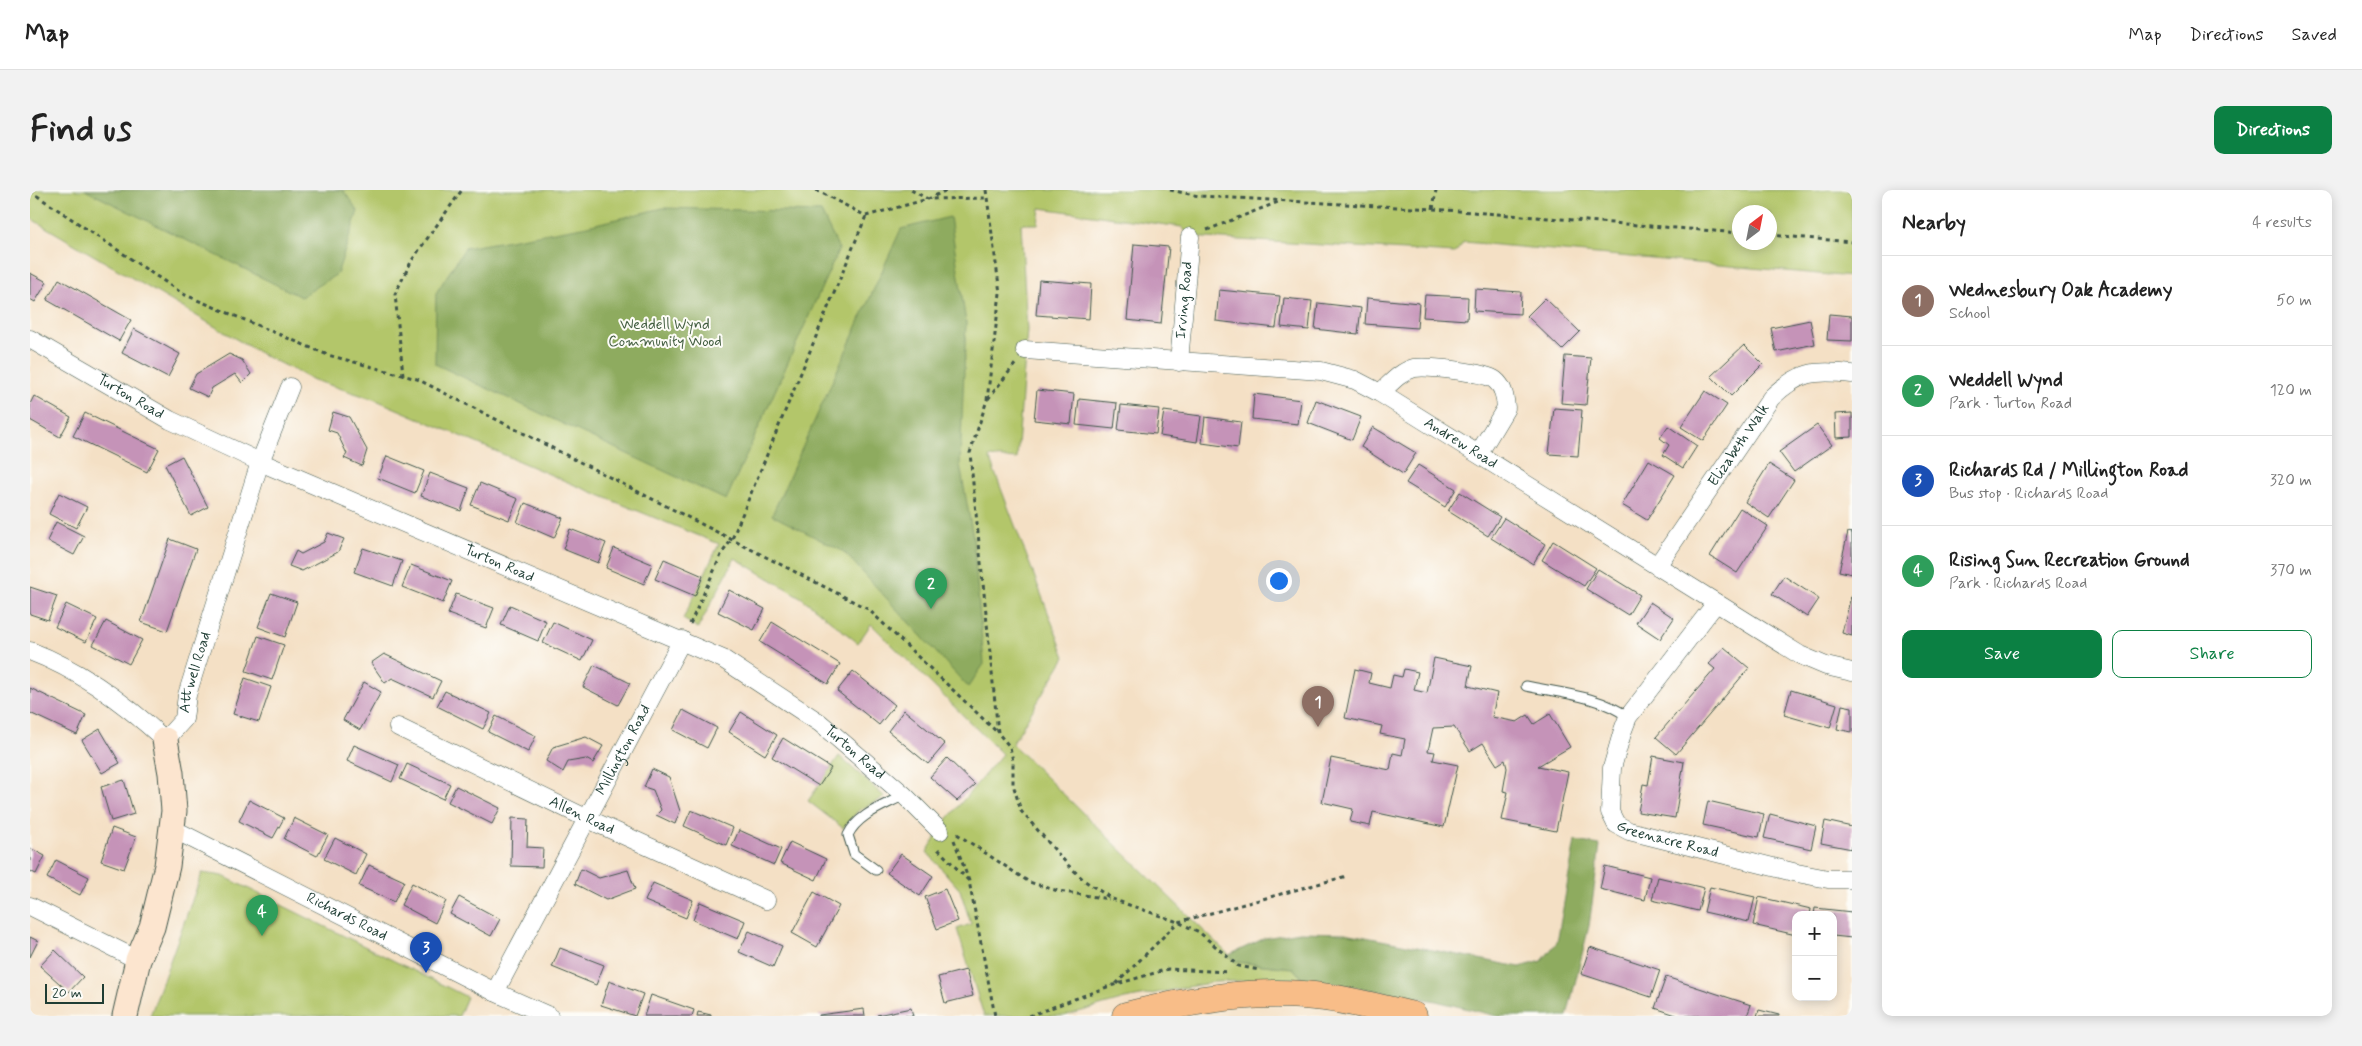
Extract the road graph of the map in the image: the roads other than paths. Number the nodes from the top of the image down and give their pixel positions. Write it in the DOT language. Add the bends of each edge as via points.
graph roads {
  1 [pos="1190,237"];
  2 [pos="30,339"];
  3 [pos="1025,350"];
  4 [pos="1179,362"];
  5 [pos="1852,374"];
  6 [pos="290,387"];
  7 [pos="1380,393"];
  8 [pos="1479,453"];
  9 [pos="260,462"];
  10 [pos="1657,566"];
  11 [pos="1716,603"];
  12 [pos="682,640"];
  13 [pos="30,652"];
  14 [pos="1852,672"];
  15 [pos="1526,686"];
  16 [pos="1628,717"];
  17 [pos="398,727"];
  18 [pos="164,740"];
  19 [pos="904,795"];
  20 [pos="588,818"];
  21 [pos="172,831"];
  22 [pos="946,831"];
  23 [pos="876,870"];
  24 [pos="1852,879"];
  25 [pos="766,900"];
  26 [pos="30,906"];
  27 [pos="138,960"];
  28 [pos="495,992"];
  29 [pos="125,1016"];
  30 [pos="549,1016"];
  31 [pos="1126,1016"];
  32 [pos="1413,1016"];
  1 -- 4 [label="street, Irving Road"];
  2 -- 9 [label="street, Turton Road" via="170,420"];
  3 -- 4 [label="street, Andrew Road"];
  4 -- 7 [label="street, Andrew Road" via="1321,371 1355,380"];
  5 -- 10 [label="street, Elizabeth Walk" via="1821,371 1804,375 1786,384 1771,398"];
  6 -- 9 [label="street, Attwell Road"];
  7 -- 8 [label="street, Andrew Road"];
  7 -- 8 [label="street" via="1401,374 1416,368 1479,373 1496,380 1504,391 1506,408"];
  8 -- 10 [label="street, Andrew Road"];
  9 -- 12 [label="street, Turton Road"];
  9 -- 18 [label="street, Attwell Road" via="187,695 184,719"];
  10 -- 11 [label="street, Andrew Road"];
  11 -- 14 [label="street, Andrew Road" via="1800,655"];
  11 -- 16 [label="street, Greenacre Road"];
  12 -- 19 [label="street, Turton Road" via="723,659 820,723"];
  12 -- 20 [label="street, Millington Road"];
  13 -- 18 [label="street" via="54,660 132,710"];
  15 -- 16 [label="lane" via="1599,701"];
  16 -- 24 [label="street, Greenacre Road" via="1612,768 1610,812 1616,824 1629,831 1797,873 1828,879"];
  17 -- 20 [label="street, Allen Road"];
  18 -- 21 [label="street" via="171,773"];
  19 -- 22 [label="street, Turton Road"];
  19 -- 23 [label="lane" via="862,818 848,835 854,854"];
  20 -- 25 [label="street, Allen Road"];
  20 -- 28 [label="street, Millington Road"];
  21 -- 27 [label="street" via="152,927"];
  21 -- 28 [label="street, Richards Road"];
  26 -- 27 [label="street"];
  27 -- 29 [label="street"];
  28 -- 30 [label="street, Richards Road"];
  31 -- 32 [label="main road" via="1272,994 1323,997"];
}
